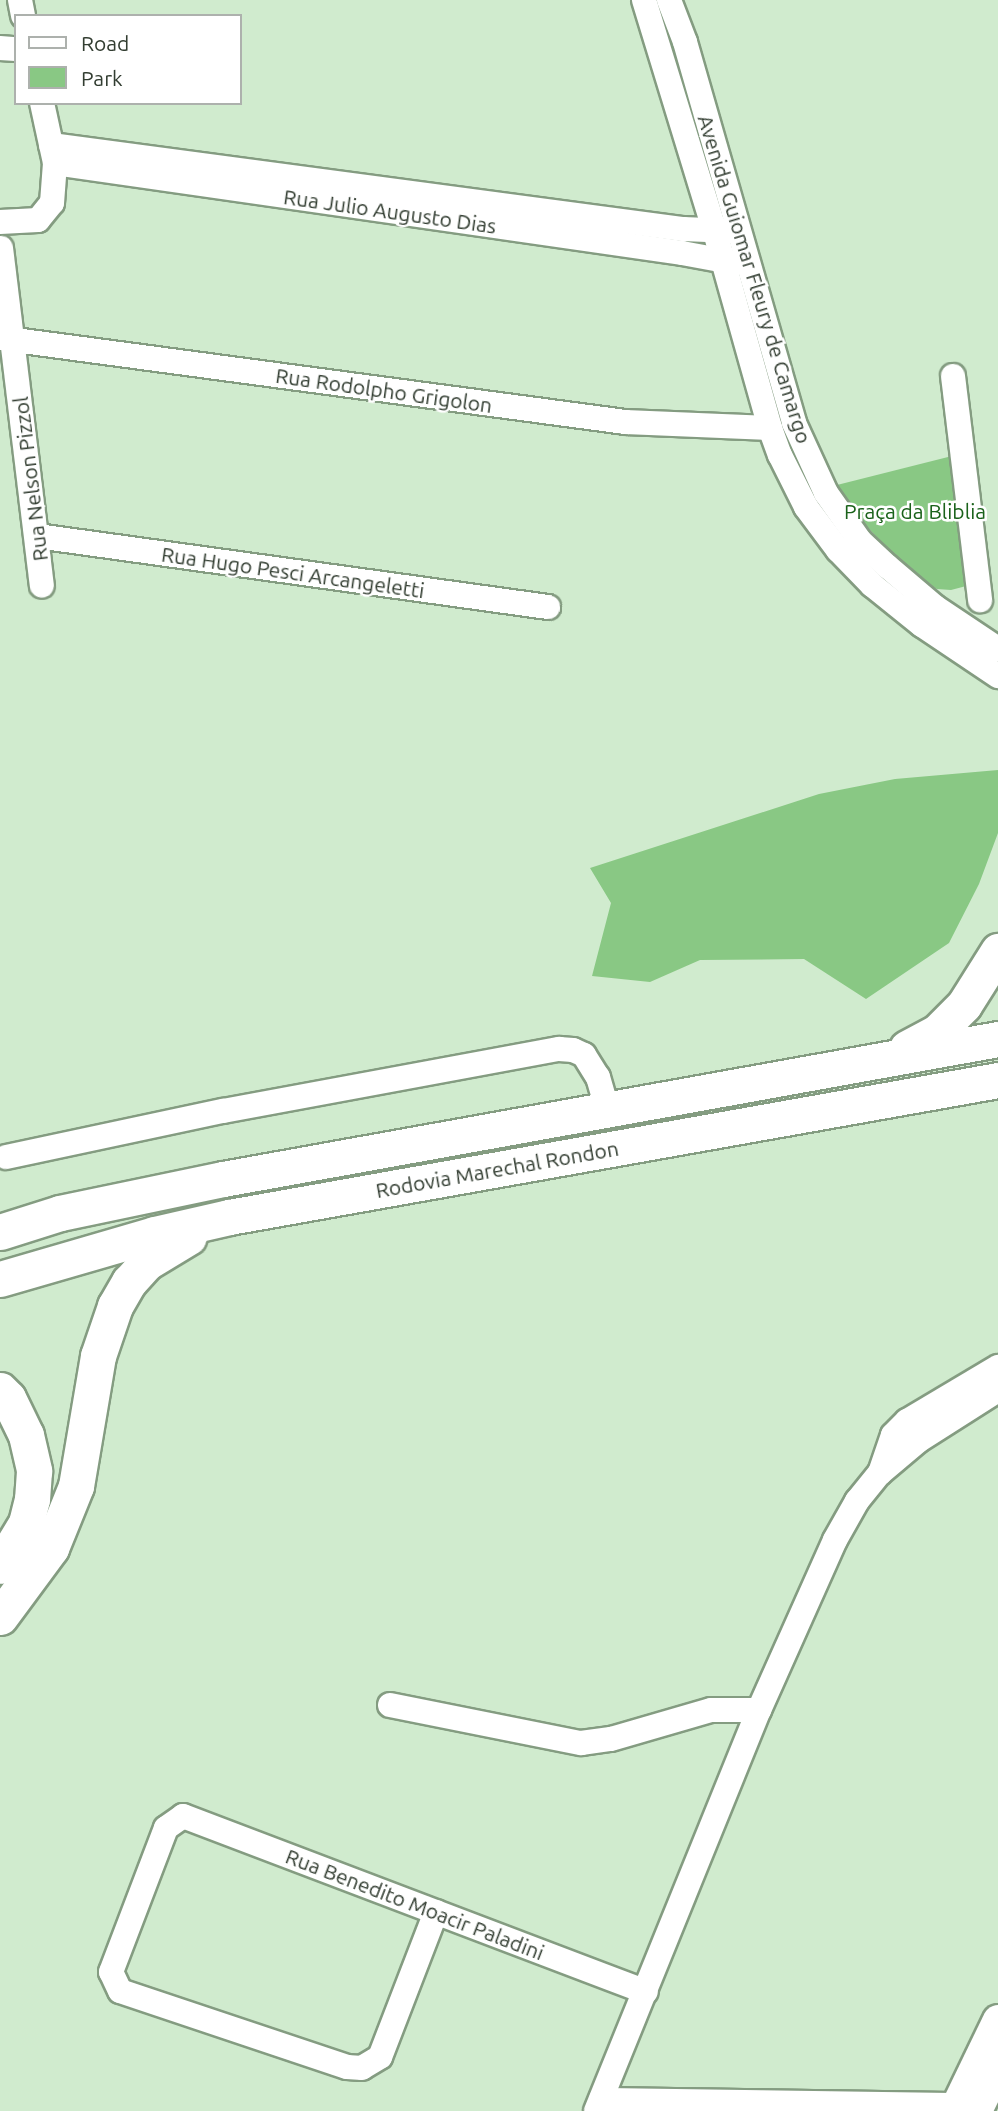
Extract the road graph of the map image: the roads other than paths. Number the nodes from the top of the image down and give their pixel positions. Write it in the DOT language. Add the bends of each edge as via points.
graph roads {
  1 [pos="644,0"];
  2 [pos="669,0"];
  3 [pos="42,105"];
  4 [pos="53,154"];
  5 [pos="0,222"];
  6 [pos="727,231"];
  7 [pos="1,248"];
  8 [pos="724,262"];
  9 [pos="749,265"];
  10 [pos="7,339"];
  11 [pos="953,376"];
  12 [pos="770,428"];
  13 [pos="37,536"];
  14 [pos="42,586"];
  15 [pos="989,599"];
  16 [pos="548,607"];
  17 [pos="935,607"];
  18 [pos="910,616"];
  19 [pos="998,649"];
  20 [pos="998,676"];
  21 [pos="998,951"];
  22 [pos="998,1039"];
  23 [pos="886,1059"];
  24 [pos="998,1080"];
  25 [pos="899,1098"];
  26 [pos="998,1099"];
  27 [pos="607,1110"];
  28 [pos="6,1157"];
  29 [pos="60,1213"];
  30 [pos="229,1217"];
  31 [pos="0,1220"];
  32 [pos="0,1232"];
  33 [pos="0,1279"];
  34 [pos="998,1367"];
  35 [pos="0,1390"];
  36 [pos="998,1390"];
  37 [pos="880,1473"];
  38 [pos="0,1566"];
  39 [pos="0,1617"];
  40 [pos="390,1705"];
  41 [pos="759,1710"];
  42 [pos="436,1912"];
  43 [pos="646,1992"];
  44 [pos="998,2021"];
  45 [pos="998,2068"];
  46 [pos="598,2105"];
  47 [pos="963,2109"];
  1 -- 6 [label="street"];
  2 -- 6 [label="street, Avenida Guiomar Fleury de Camargo" via="685,42"];
  3 -- 4 [label="street"];
  4 -- 5 [label="street" via="52,203 44,215 38,220"];
  4 -- 6 [label="street, Rua Julio Augusto Dias"];
  4 -- 8 [label="street, Rua Julio Augusto Dias"];
  6 -- 8 [label="street"];
  6 -- 9 [label="street, Avenida Guiomar Fleury de Camargo"];
  7 -- 10 [label="street, Rua Nelson Pizzol"];
  8 -- 9 [label="street, Rua Julio Augusto Dias"];
  8 -- 12 [label="street"];
  9 -- 17 [label="street, Avenida Guiomar Fleury de Camargo" via="794,423 827,493 860,541"];
  10 -- 12 [label="street, Rua Rodolpho Grigolon" via="625,422"];
  10 -- 13 [label="street, Rua Nelson Pizzol"];
  11 -- 15 [label="street"];
  12 -- 18 [label="street" via="806,507 838,550"];
  13 -- 14 [label="street, Rua Nelson Pizzol"];
  13 -- 16 [label="street, Rua Hugo Pesci Arcangeletti"];
  15 -- 17 [label="street"];
  17 -- 18 [label="street"];
  17 -- 19 [label="street, Avenida Guiomar Fleury de Camargo"];
  18 -- 20 [label="street"];
  21 -- 23 [label="highway" via="964,1005 937,1031"];
  22 -- 23 [label="highway, Rodovia Marechal Rondon"];
  23 -- 27 [label="highway, Rodovia Marechal Rondon"];
  24 -- 25 [label="highway, Rodovia Marechal Rondon"];
  25 -- 26 [label="highway"];
  25 -- 30 [label="highway, Rodovia Marechal Rondon"];
  27 -- 28 [label="street" via="598,1077 584,1055 559,1049"];
  27 -- 29 [label="highway, Rodovia Marechal Rondon"];
  29 -- 31 [label="highway"];
  29 -- 32 [label="highway, Rodovia Marechal Rondon"];
  30 -- 33 [label="highway, Rodovia Marechal Rondon"];
  30 -- 39 [label="highway" via="163,1250 146,1263 122,1294 98,1356 76,1486 51,1548"];
  34 -- 37 [label="street" via="907,1421 893,1435"];
  35 -- 38 [label="highway" via="26,1435 34,1471 26,1523"];
  36 -- 37 [label="street" via="929,1434"];
  37 -- 41 [label="street" via="835,1540"];
  40 -- 41 [label="street" via="581,1743 611,1739 711,1710"];
  41 -- 43 [label="street"];
  42 -- 42 [label="street, Rua Benedito Moacir Paladini" via="380,2057 362,2068 347,2067 120,1991 111,1972 166,1828 183,1816"];
  42 -- 43 [label="street, Rua Benedito Moacir Paladini"];
  43 -- 46 [label="street"];
  44 -- 47 [label="main road"];
  45 -- 47 [label="main road"];
  46 -- 47 [label="street"];
}
